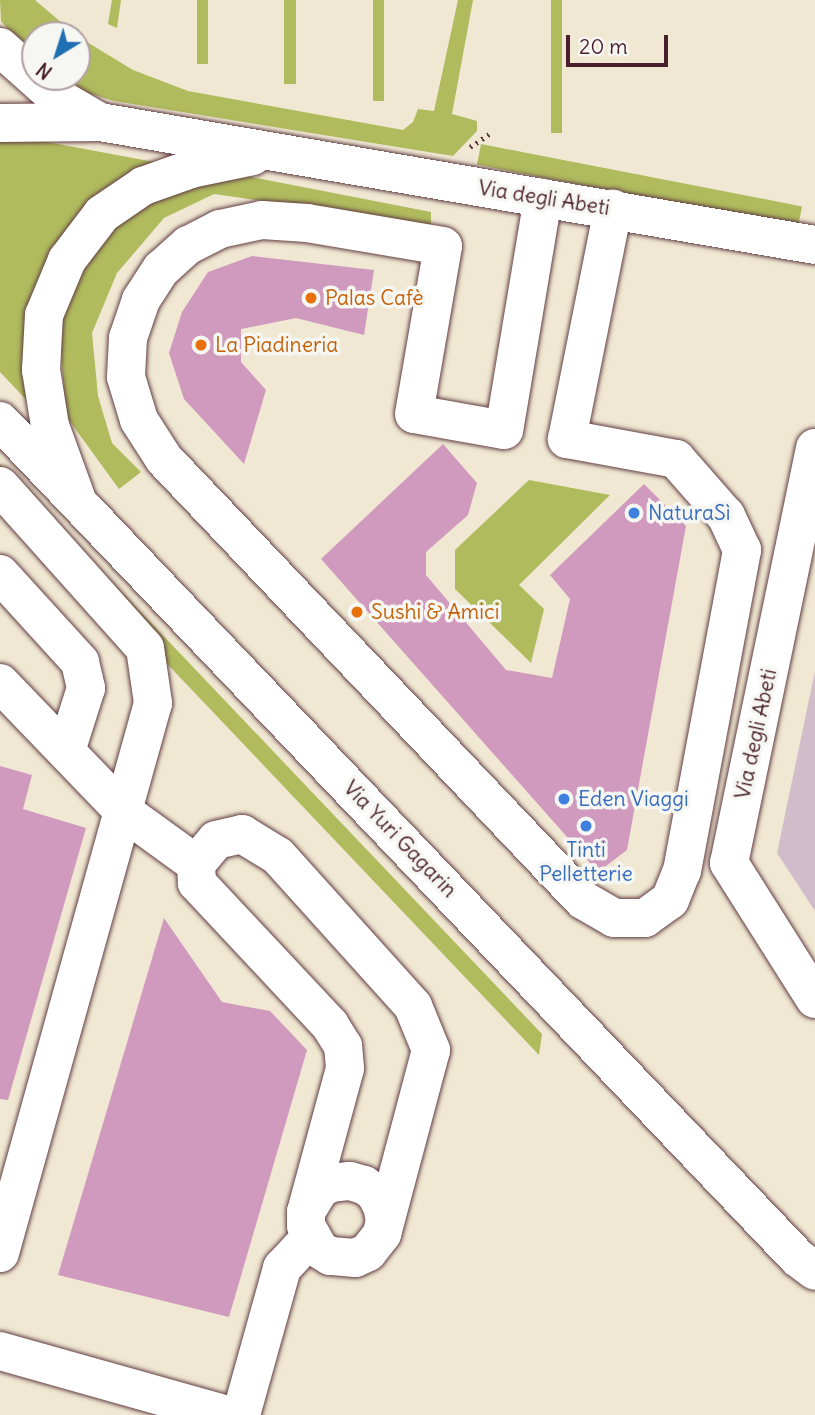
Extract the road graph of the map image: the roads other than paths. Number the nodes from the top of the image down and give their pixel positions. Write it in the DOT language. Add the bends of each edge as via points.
graph roads {
  1 [pos="0,47"];
  2 [pos="100,122"];
  3 [pos="0,123"];
  4 [pos="273,152"];
  5 [pos="543,198"];
  6 [pos="613,209"];
  7 [pos="815,245"];
  8 [pos="0,421"];
  9 [pos="815,448"];
  10 [pos="0,486"];
  11 [pos="77,500"];
  12 [pos="0,574"];
  13 [pos="0,682"];
  14 [pos="66,751"];
  15 [pos="123,811"];
  16 [pos="196,864"];
  17 [pos="815,999"];
  18 [pos="308,1225"];
  19 [pos="382,1234"];
  20 [pos="0,1254"];
  21 [pos="807,1264"];
  22 [pos="815,1292"];
  23 [pos="0,1351"];
  24 [pos="228,1415"];
  25 [pos="241,1415"];
  1 -- 2 [label="street, Via degli Abeti" via="55,96"];
  2 -- 3 [label="street, Via degli Abeti"];
  2 -- 4 [label="street, Via degli Abeti"];
  4 -- 5 [label="street, Via degli Abeti"];
  4 -- 11 [label="street, Via degli Abeti" via="191,169 143,187 102,214 67,260 44,315 41,370 50,426"];
  5 -- 6 [label="street, Via degli Abeti"];
  5 -- 6 [label="street" via="504,429 414,414 443,246 307,223 262,220 220,229 188,245 162,269 141,300 128,338 126,377 139,420 164,459 583,900 614,918 645,918 670,900 682,871 742,550 726,516 676,459 567,439"];
  6 -- 7 [label="street, Via degli Abeti"];
  8 -- 11 [label="street, Via Yuri Gagarin"];
  9 -- 17 [label="street, Via degli Abeti" via="729,863"];
  10 -- 15 [label="street" via="145,648 153,703"];
  11 -- 21 [label="street, Via Yuri Gagarin"];
  12 -- 14 [label="street" via="80,662 86,688"];
  13 -- 14 [label="street"];
  14 -- 15 [label="street"];
  15 -- 16 [label="street"];
  15 -- 20 [label="street"];
  16 -- 18 [label="street" via="197,883 330,1025 343,1046 345,1068"];
  16 -- 19 [label="street" via="216,841 242,834 278,856 413,1006 431,1050"];
  18 -- 19 [label="street" via="330,1256 355,1258 368,1252"];
  18 -- 19 [label="street" via="319,1190 330,1183 350,1181 375,1193 385,1220"];
  18 -- 25 [label="street" via="282,1268"];
  21 -- 22 [label="street, Via Yuri Gagarin"];
  23 -- 24 [label="street"];
}
